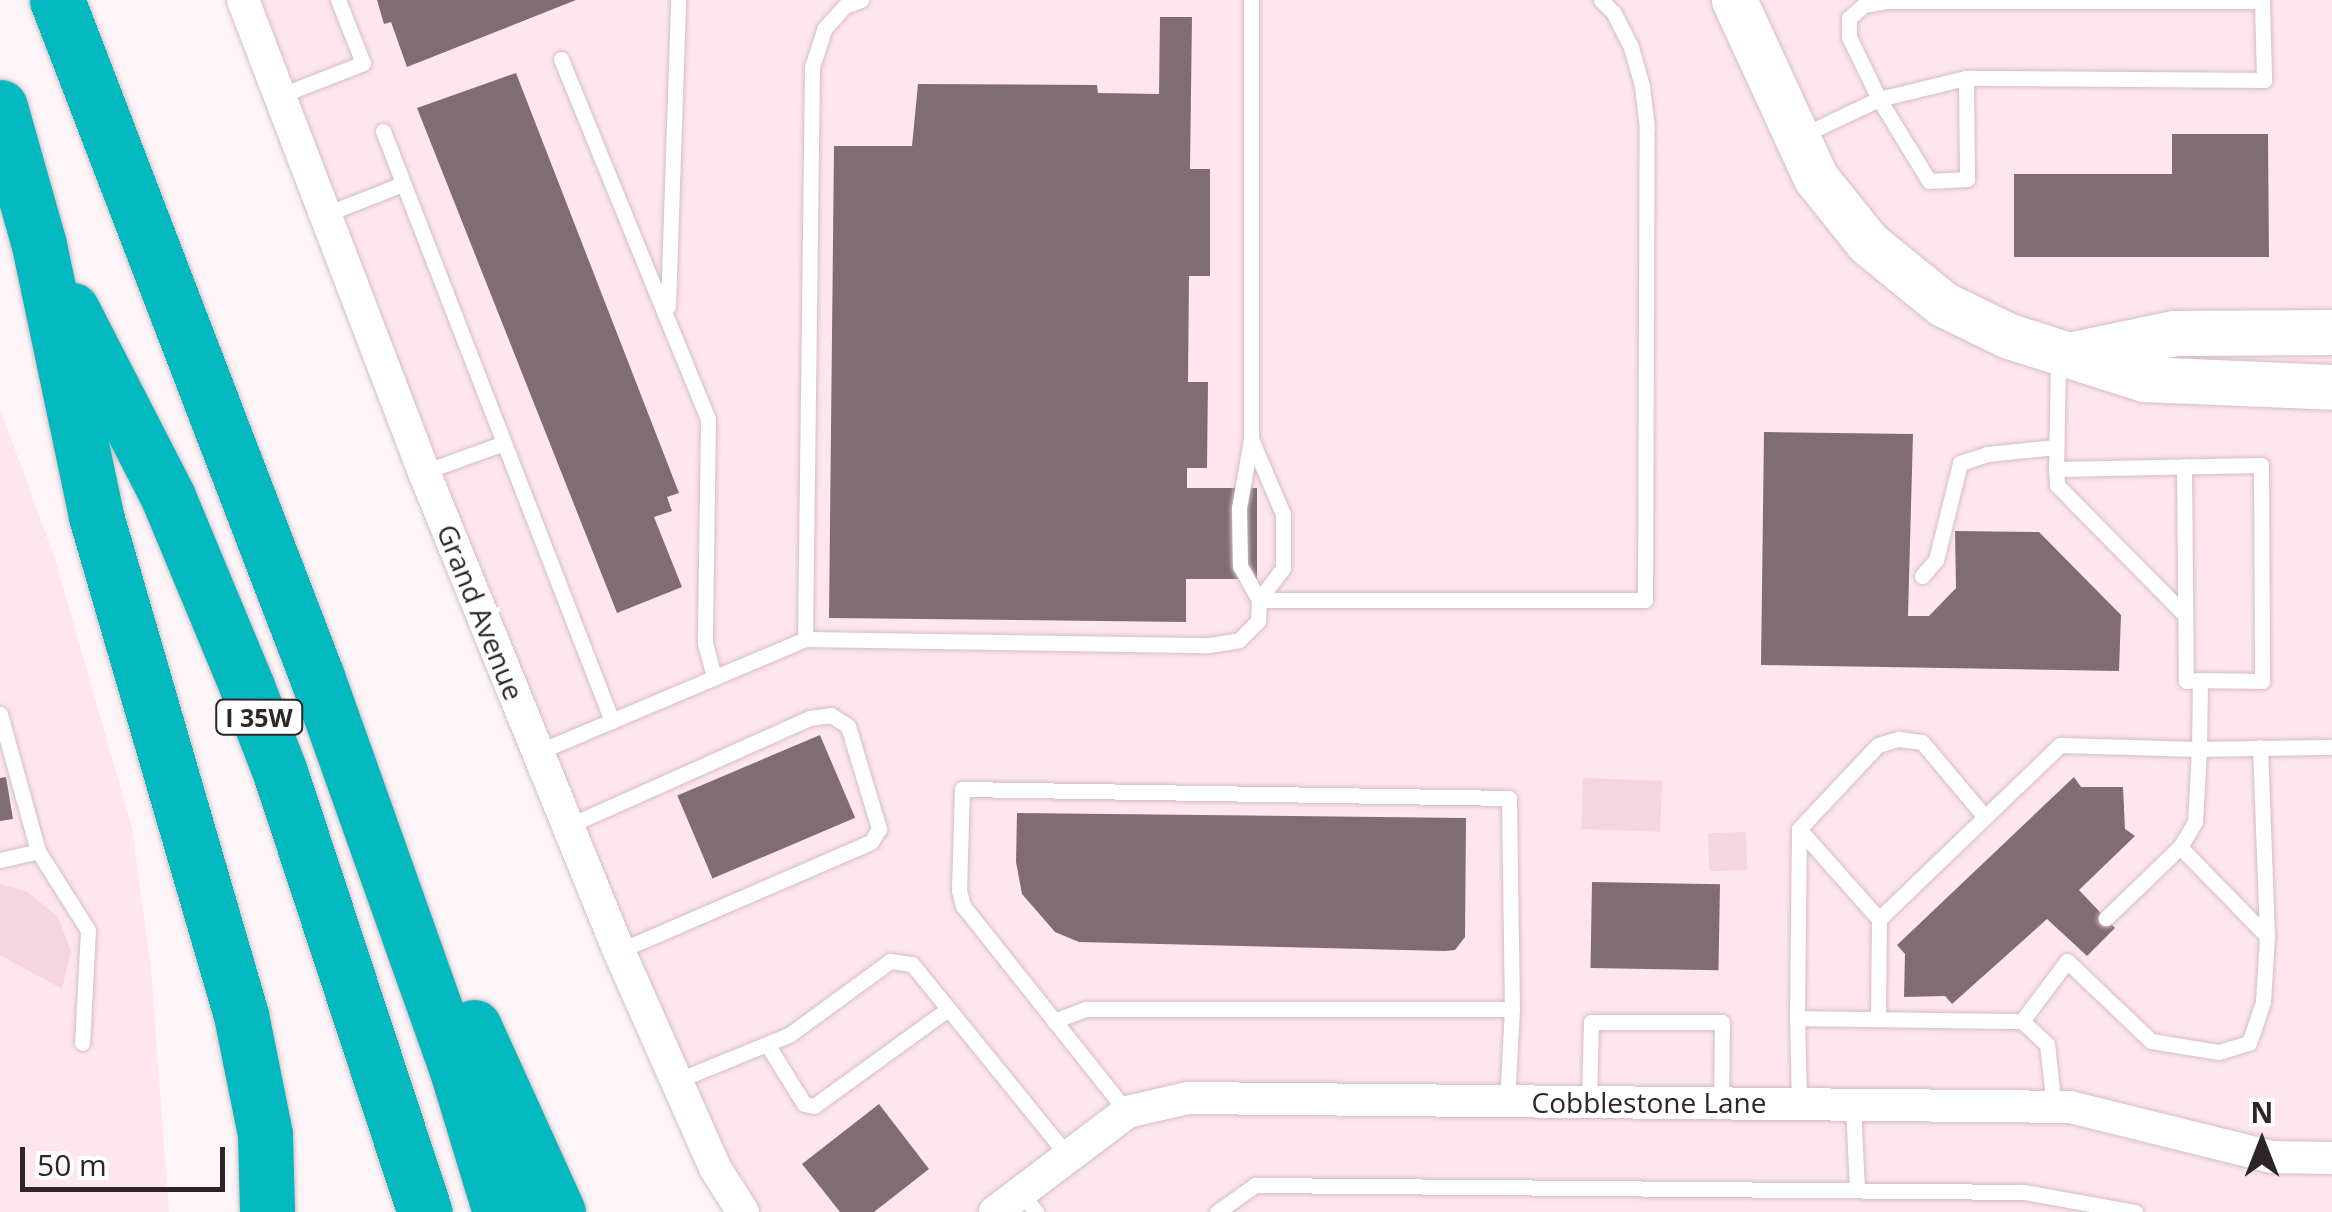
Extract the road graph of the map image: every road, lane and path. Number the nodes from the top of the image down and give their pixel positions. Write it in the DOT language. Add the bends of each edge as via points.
graph roads {
  1 [pos="57,0"];
  2 [pos="243,0"];
  3 [pos="338,0"];
  4 [pos="678,0"];
  5 [pos="861,0"];
  6 [pos="1251,0"];
  7 [pos="1601,0"];
  8 [pos="1734,0"];
  9 [pos="561,59"];
  10 [pos="1966,78"];
  11 [pos="279,96"];
  12 [pos="1878,99"];
  13 [pos="0,108"];
  14 [pos="383,131"];
  15 [pos="1796,139"];
  16 [pos="404,184"];
  17 [pos="326,214"];
  18 [pos="40,245"];
  19 [pos="667,314"];
  20 [pos="2332,332"];
  21 [pos="2066,352"];
  22 [pos="2332,387"];
  23 [pos="1251,440"];
  24 [pos="504,443"];
  25 [pos="2056,447"];
  26 [pos="2184,466"];
  27 [pos="2056,469"];
  28 [pos="424,472"];
  29 [pos="1922,576"];
  30 [pos="1260,600"];
  31 [pos="2185,614"];
  32 [pos="805,639"];
  33 [pos="317,677"];
  34 [pos="714,677"];
  35 [pos="2200,680"];
  36 [pos="0,714"];
  37 [pos="612,721"];
  38 [pos="2260,747"];
  39 [pos="2332,747"];
  40 [pos="2199,749"];
  41 [pos="538,752"];
  42 [pos="1985,816"];
  43 [pos="568,826"];
  44 [pos="1799,829"];
  45 [pos="2180,847"];
  46 [pos="38,851"];
  47 [pos="0,860"];
  48 [pos="2106,918"];
  49 [pos="1879,919"];
  50 [pos="2267,936"];
  51 [pos="2079,948"];
  52 [pos="618,951"];
  53 [pos="2067,961"];
  54 [pos="948,1009"];
  55 [pos="1512,1009"];
  56 [pos="1797,1018"];
  57 [pos="1878,1019"];
  58 [pos="1054,1021"];
  59 [pos="2022,1021"];
  60 [pos="82,1043"];
  61 [pos="767,1044"];
  62 [pos="676,1081"];
  63 [pos="1507,1101"];
  64 [pos="1721,1101"];
  65 [pos="1589,1102"];
  66 [pos="1799,1104"];
  67 [pos="1853,1105"];
  68 [pos="2054,1107"];
  69 [pos="1128,1112"];
  70 [pos="264,1134"];
  71 [pos="1068,1156"];
  72 [pos="2332,1158"];
  73 [pos="1857,1189"];
  74 [pos="1017,1206"];
  75 [pos="267,1212"];
  76 [pos="306,1212"];
  77 [pos="424,1212"];
  78 [pos="500,1212"];
  79 [pos="558,1212"];
  80 [pos="744,1212"];
  81 [pos="1217,1212"];
  82 [pos="2135,1212"];
  1 -- 33 [label="highway, I 35W"];
  2 -- 11 [label="street, Grand Avenue"];
  3 -- 11 [label="lane" via="363,63"];
  4 -- 19 [label="lane"];
  5 -- 32 [label="lane" via="824,28 812,67"];
  6 -- 23 [label="lane"];
  7 -- 30 [label="lane" via="1630,47 1647,128 1645,600"];
  8 -- 15 [label="street"];
  9 -- 19 [label="lane"];
  10 -- 12 [label="lane"];
  10 -- 12 [label="lane" via="1967,179 1929,181"];
  10 -- 12 [label="lane" via="2264,80 2262,1 1864,5 1849,18 1849,37"];
  11 -- 17 [label="street, Grand Avenue"];
  12 -- 15 [label="lane"];
  13 -- 18 [label="highway, I 35W"];
  14 -- 16 [label="lane"];
  15 -- 21 [label="street" via="1835,204 1899,271 1978,322"];
  16 -- 17 [label="lane"];
  16 -- 24 [label="lane"];
  17 -- 28 [label="street, Grand Avenue"];
  18 -- 70 [label="highway" via="96,516 216,918"];
  18 -- 77 [label="highway, I 35W" via="168,497 248,686"];
  19 -- 34 [label="lane" via="708,419 705,643"];
  20 -- 21 [label="street" via="2174,333"];
  21 -- 22 [label="street" via="2157,380"];
  21 -- 25 [label="lane"];
  23 -- 30 [label="lane" via="1239,508 1240,566"];
  23 -- 30 [label="lane" via="1283,514 1282,568"];
  24 -- 28 [label="lane"];
  24 -- 37 [label="lane"];
  25 -- 27 [label="lane"];
  25 -- 29 [label="lane" via="1960,463 1936,560"];
  26 -- 27 [label="lane"];
  26 -- 31 [label="lane"];
  26 -- 35 [label="lane" via="2261,464 2262,681"];
  27 -- 31 [label="lane" via="2057,486"];
  28 -- 41 [label="street, Grand Avenue"];
  30 -- 32 [label="lane" via="1258,621 1239,640 1210,645"];
  31 -- 35 [label="lane" via="2186,681"];
  32 -- 34 [label="lane"];
  33 -- 78 [label="highway, I 35W"];
  33 -- 79 [label="highway"];
  34 -- 37 [label="lane"];
  35 -- 40 [label="lane"];
  36 -- 46 [label="lane"];
  37 -- 41 [label="lane"];
  38 -- 39 [label="lane"];
  38 -- 40 [label="lane"];
  38 -- 50 [label="lane"];
  40 -- 42 [label="lane" via="2060,745"];
  40 -- 45 [label="lane" via="2195,822"];
  41 -- 43 [label="street, Grand Avenue"];
  42 -- 44 [label="lane" via="1922,742 1898,738 1878,744"];
  42 -- 49 [label="lane"];
  43 -- 52 [label="street, Grand Avenue"];
  43 -- 52 [label="lane" via="810,718 831,715 848,726 878,829 872,842"];
  44 -- 49 [label="lane"];
  44 -- 56 [label="lane"];
  45 -- 48 [label="lane"];
  45 -- 50 [label="lane"];
  46 -- 47 [label="lane"];
  46 -- 60 [label="lane" via="88,930"];
  49 -- 57 [label="lane"];
  50 -- 53 [label="lane" via="2263,1002 2249,1043 2219,1052 2150,1041"];
  51 -- 53 [label="lane"];
  52 -- 62 [label="street, Grand Avenue"];
  53 -- 59 [label="lane"];
  54 -- 61 [label="lane" via="912,964 890,961"];
  54 -- 61 [label="lane" via="814,1106 804,1104"];
  54 -- 71 [label="lane"];
  55 -- 58 [label="lane" via="1084,1008"];
  55 -- 58 [label="lane" via="1509,798 962,789 963,906"];
  55 -- 63 [label="lane"];
  56 -- 57 [label="lane"];
  56 -- 66 [label="lane"];
  57 -- 59 [label="lane"];
  58 -- 69 [label="lane"];
  59 -- 68 [label="lane" via="2046,1044"];
  61 -- 62 [label="lane"];
  62 -- 80 [label="street, Grand Avenue" via="715,1168"];
  63 -- 65 [label="street, Cobblestone Lane"];
  63 -- 69 [label="street, Cobblestone Lane" via="1188,1098"];
  64 -- 65 [label="street, Cobblestone Lane"];
  64 -- 65 [label="lane" via="1722,1022 1590,1022"];
  64 -- 66 [label="street, Cobblestone Lane"];
  66 -- 67 [label="street, Cobblestone Lane"];
  67 -- 68 [label="street, Cobblestone Lane"];
  67 -- 73 [label="lane"];
  68 -- 72 [label="street, Cobblestone Lane" via="2272,1157"];
  69 -- 71 [label="street, Cobblestone Lane"];
  70 -- 75 [label="highway"];
  70 -- 76 [label="highway"];
  71 -- 74 [label="street, Cobblestone Lane"];
  73 -- 81 [label="lane" via="1254,1185"];
  73 -- 82 [label="lane" via="2024,1192"];
}
